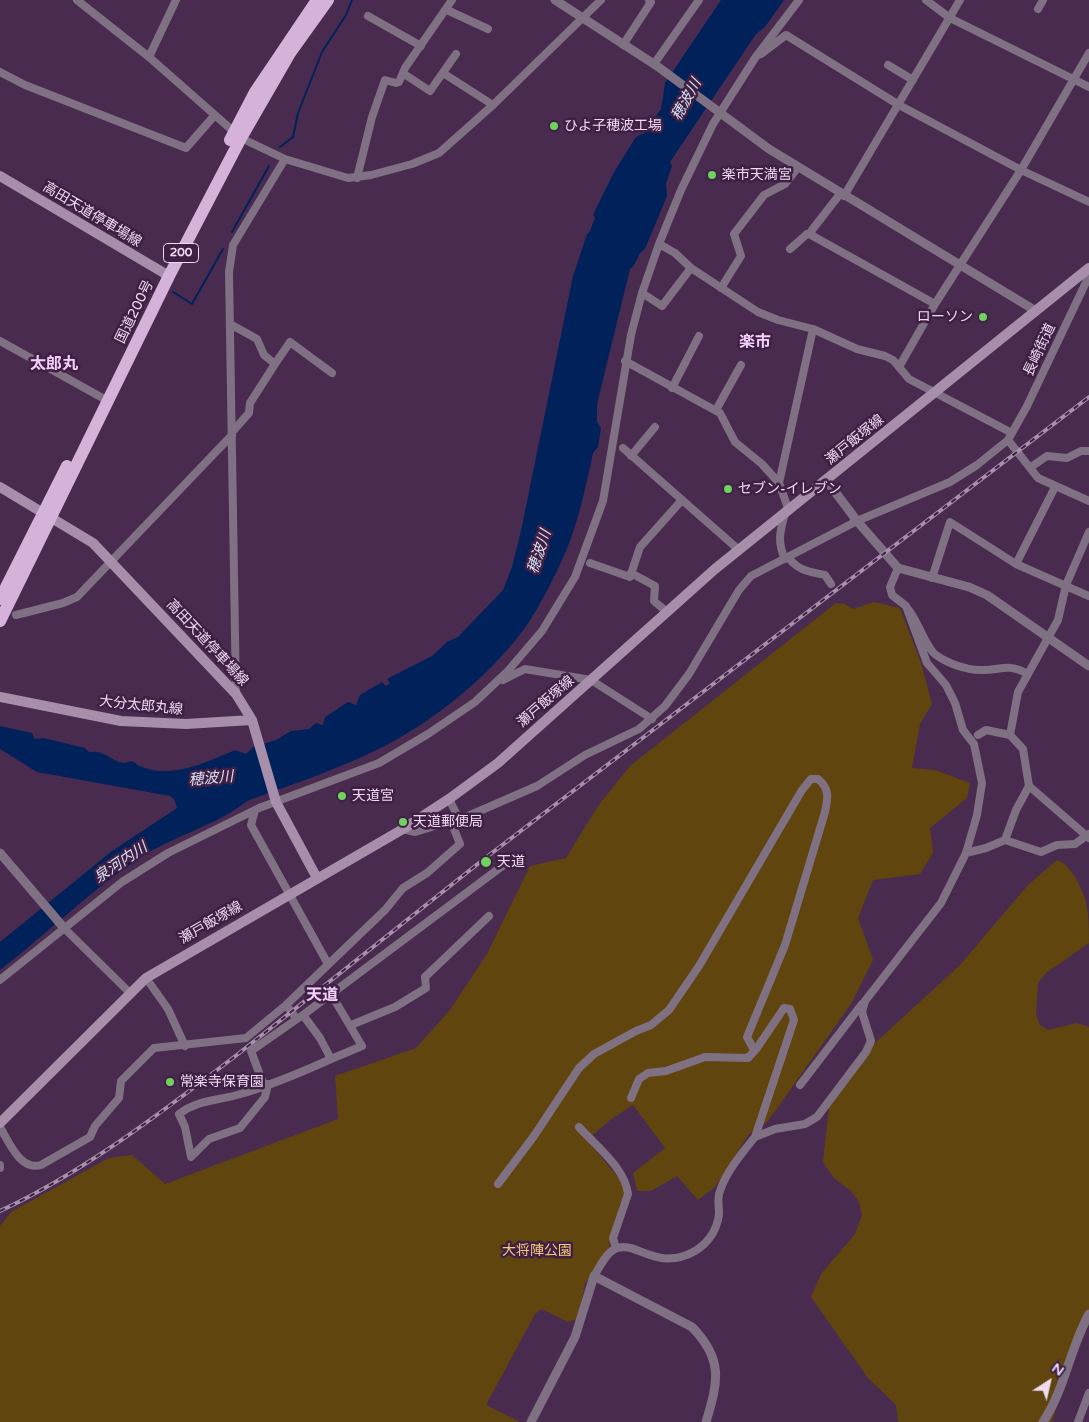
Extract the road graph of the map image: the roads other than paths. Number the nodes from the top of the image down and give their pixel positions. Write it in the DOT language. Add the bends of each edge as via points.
graph roads {
  1 [pos="77,0"];
  2 [pos="176,0"];
  3 [pos="317,0"];
  4 [pos="328,0"];
  5 [pos="452,0"];
  6 [pos="555,0"];
  7 [pos="601,0"];
  8 [pos="649,0"];
  9 [pos="699,0"];
  10 [pos="799,0"];
  11 [pos="926,0"];
  12 [pos="960,0"];
  13 [pos="1043,0"];
  14 [pos="1038,9"];
  15 [pos="447,10"];
  16 [pos="368,16"];
  17 [pos="950,18"];
  18 [pos="582,19"];
  19 [pos="488,29"];
  20 [pos="623,45"];
  21 [pos="421,46"];
  22 [pos="456,54"];
  23 [pos="1089,54"];
  24 [pos="149,57"];
  25 [pos="755,58"];
  26 [pos="655,65"];
  27 [pos="888,65"];
  28 [pos="0,72"];
  29 [pos="443,73"];
  30 [pos="404,74"];
  31 [pos="913,80"];
  32 [pos="1073,80"];
  33 [pos="1089,87"];
  34 [pos="493,105"];
  35 [pos="899,105"];
  36 [pos="718,110"];
  37 [pos="214,116"];
  38 [pos="237,136"];
  39 [pos="285,160"];
  40 [pos="798,167"];
  41 [pos="1021,170"];
  42 [pos="0,176"];
  43 [pos="357,178"];
  44 [pos="842,195"];
  45 [pos="1089,202"];
  46 [pos="811,233"];
  47 [pos="659,244"];
  48 [pos="790,249"];
  49 [pos="961,266"];
  50 [pos="691,268"];
  51 [pos="1089,268"];
  52 [pos="166,275"];
  53 [pos="1089,276"];
  54 [pos="721,288"];
  55 [pos="642,293"];
  56 [pos="935,304"];
  57 [pos="1036,311"];
  58 [pos="230,324"];
  59 [pos="813,329"];
  60 [pos="699,336"];
  61 [pos="0,341"];
  62 [pos="626,361"];
  63 [pos="275,364"];
  64 [pos="741,365"];
  65 [pos="899,367"];
  66 [pos="332,373"];
  67 [pos="672,388"];
  68 [pos="936,392"];
  69 [pos="105,399"];
  70 [pos="716,410"];
  71 [pos="656,427"];
  72 [pos="232,434"];
  73 [pos="1009,436"];
  74 [pos="623,448"];
  75 [pos="1089,451"];
  76 [pos="631,456"];
  77 [pos="1031,467"];
  78 [pos="827,481"];
  79 [pos="779,483"];
  80 [pos="1055,486"];
  81 [pos="0,487"];
  82 [pos="682,500"];
  83 [pos="1089,501"];
  84 [pos="787,512"];
  85 [pos="48,514"];
  86 [pos="857,522"];
  87 [pos="1089,532"];
  88 [pos="739,550"];
  89 [pos="786,558"];
  90 [pos="111,560"];
  91 [pos="590,563"];
  92 [pos="1016,564"];
  93 [pos="898,568"];
  94 [pos="631,573"];
  95 [pos="932,578"];
  96 [pos="831,584"];
  97 [pos="1066,585"];
  98 [pos="1089,596"];
  99 [pos="0,599"];
  100 [pos="906,606"];
  101 [pos="667,612"];
  102 [pos="16,615"];
  103 [pos="0,621"];
  104 [pos="1047,638"];
  105 [pos="1089,666"];
  106 [pos="1028,674"];
  107 [pos="591,680"];
  108 [pos="494,684"];
  109 [pos="236,694"];
  110 [pos="0,697"];
  111 [pos="652,719"];
  112 [pos="252,722"];
  113 [pos="978,735"];
  114 [pos="1010,735"];
  115 [pos="1029,786"];
  116 [pos="449,799"];
  117 [pos="276,800"];
  118 [pos="255,810"];
  119 [pos="459,819"];
  120 [pos="404,829"];
  121 [pos="1088,836"];
  122 [pos="1005,840"];
  123 [pos="0,853"];
  124 [pos="966,853"];
  125 [pos="505,864"];
  126 [pos="317,878"];
  127 [pos="290,894"];
  128 [pos="489,916"];
  129 [pos="64,928"];
  130 [pos="328,964"];
  131 [pos="146,978"];
  132 [pos="0,980"];
  133 [pos="130,993"];
  134 [pos="331,994"];
  135 [pos="865,1001"];
  136 [pos="286,1005"];
  137 [pos="300,1017"];
  138 [pos="351,1025"];
  139 [pos="185,1046"];
  140 [pos="757,1048"];
  141 [pos="331,1059"];
  142 [pos="266,1085"];
  143 [pos="800,1085"];
  144 [pos="631,1098"];
  145 [pos="0,1125"];
  146 [pos="579,1127"];
  147 [pos="756,1137"];
  148 [pos="498,1184"];
  149 [pos="616,1248"];
  150 [pos="594,1276"];
  151 [pos="1089,1314"];
  152 [pos="1089,1393"];
  153 [pos="531,1422"];
  154 [pos="706,1422"];
  155 [pos="1043,1422"];
  156 [pos="1078,1422"];
  1 -- 24 [label="street"];
  2 -- 24 [label="street"];
  3 -- 38 [label="highway, 国道200号 / 200" via="255,92"];
  4 -- 38 [label="highway, 国道200号 / 200"];
  5 -- 15 [label="street"];
  6 -- 18 [label="street"];
  7 -- 18 [label="street"];
  8 -- 20 [label="street" via="652,2"];
  9 -- 26 [label="street"];
  10 -- 25 [label="street"];
  11 -- 17 [label="street"];
  12 -- 17 [label="street"];
  13 -- 14 [label="street"];
  15 -- 19 [label="street"];
  15 -- 21 [label="street"];
  16 -- 21 [label="street"];
  17 -- 31 [label="street"];
  17 -- 32 [label="street"];
  18 -- 20 [label="street"];
  18 -- 34 [label="street"];
  20 -- 26 [label="street"];
  21 -- 30 [label="street"];
  22 -- 29 [label="street"];
  23 -- 32 [label="street"];
  24 -- 37 [label="street"];
  25 -- 35 [label="street" via="786,35"];
  25 -- 36 [label="street"];
  26 -- 36 [label="street"];
  27 -- 31 [label="street"];
  28 -- 37 [label="street" via="24,85 186,148"];
  29 -- 30 [label="street" via="430,91"];
  29 -- 34 [label="street"];
  30 -- 43 [label="street" via="396,83 385,80"];
  31 -- 35 [label="street"];
  32 -- 33 [label="street"];
  32 -- 41 [label="street"];
  34 -- 43 [label="street" via="439,154"];
  35 -- 41 [label="street"];
  35 -- 44 [label="street"];
  36 -- 40 [label="street"];
  36 -- 47 [label="street"];
  37 -- 38 [label="street"];
  38 -- 39 [label="street"];
  38 -- 52 [label="highway, 国道200号 / 200"];
  39 -- 43 [label="street" via="336,176"];
  39 -- 58 [label="street" via="233,245 228,272"];
  40 -- 44 [label="street"];
  40 -- 54 [label="street" via="785,184 764,195 734,234 741,256"];
  41 -- 45 [label="street"];
  41 -- 49 [label="street"];
  42 -- 52 [label="main road, 高田天道停車場線"];
  44 -- 46 [label="street"];
  44 -- 49 [label="street"];
  46 -- 48 [label="street"];
  46 -- 56 [label="street"];
  47 -- 50 [label="street"];
  47 -- 55 [label="street"];
  49 -- 56 [label="street"];
  49 -- 57 [label="street"];
  50 -- 54 [label="street"];
  50 -- 55 [label="street" via="662,306"];
  51 -- 57 [label="main road, 瀬戸飯塚線"];
  52 -- 69 [label="highway, 国道200号 / 200"];
  53 -- 73 [label="street, 長崎街道" via="1027,406"];
  54 -- 59 [label="street" via="758,312"];
  55 -- 62 [label="street"];
  56 -- 65 [label="street"];
  57 -- 68 [label="main road, 瀬戸飯塚線"];
  58 -- 63 [label="street" via="257,339 264,355"];
  58 -- 72 [label="street"];
  59 -- 65 [label="street" via="857,349 885,356"];
  59 -- 79 [label="street"];
  60 -- 67 [label="street"];
  61 -- 69 [label="street"];
  62 -- 67 [label="street"];
  62 -- 108 [label="street" via="596,526 563,599 542,631"];
  63 -- 66 [label="street" via="290,342"];
  63 -- 72 [label="street" via="250,403 249,413"];
  64 -- 70 [label="street"];
  65 -- 68 [label="street" via="908,379"];
  67 -- 70 [label="street"];
  68 -- 73 [label="street"];
  68 -- 78 [label="main road, 瀬戸飯塚線"];
  69 -- 85 [label="highway, 国道200号 / 200"];
  70 -- 79 [label="street" via="734,442 762,464"];
  71 -- 76 [label="street"];
  72 -- 90 [label="street"];
  72 -- 109 [label="street"];
  73 -- 77 [label="street"];
  73 -- 86 [label="street, 長崎街道" via="977,465 950,482"];
  74 -- 76 [label="street"];
  75 -- 77 [label="street" via="1067,458 1047,456"];
  76 -- 82 [label="street"];
  77 -- 80 [label="street" via="1038,478"];
  78 -- 84 [label="main road, 瀬戸飯塚線"];
  78 -- 86 [label="street"];
  79 -- 84 [label="street"];
  80 -- 83 [label="street"];
  80 -- 92 [label="street"];
  81 -- 85 [label="main road, 高田天道停車場線"];
  82 -- 88 [label="street"];
  82 -- 94 [label="street" via="640,547"];
  84 -- 88 [label="main road, 瀬戸飯塚線"];
  84 -- 89 [label="street" via="779,537 779,545"];
  85 -- 90 [label="main road, 高田天道停車場線" via="93,543"];
  85 -- 99 [label="highway, 国道200号 / 200"];
  85 -- 103 [label="highway, 国道200号 / 200"];
  86 -- 89 [label="street, 長崎街道"];
  86 -- 93 [label="street"];
  87 -- 97 [label="street"];
  88 -- 101 [label="main road, 瀬戸飯塚線"];
  89 -- 96 [label="street" via="802,570 825,576"];
  89 -- 111 [label="street, 長崎街道" via="751,576 739,590 689,674"];
  90 -- 102 [label="street" via="77,597"];
  90 -- 109 [label="main road, 高田天道停車場線"];
  91 -- 94 [label="street" via="630,578"];
  92 -- 95 [label="street" via="950,522"];
  92 -- 97 [label="street"];
  93 -- 95 [label="street"];
  93 -- 100 [label="street" via="890,587 892,595"];
  94 -- 101 [label="street" via="655,586 654,601"];
  95 -- 104 [label="street" via="987,595"];
  97 -- 98 [label="street"];
  97 -- 104 [label="street" via="1058,620"];
  100 -- 106 [label="street" via="935,654 954,664 978,670 1009,666"];
  100 -- 124 [label="street" via="927,663 946,685 963,730 974,744 982,783 978,815"];
  101 -- 107 [label="main road, 瀬戸飯塚線"];
  104 -- 105 [label="street"];
  104 -- 106 [label="street"];
  106 -- 114 [label="street" via="1018,692"];
  107 -- 108 [label="street" via="525,669"];
  107 -- 111 [label="street"];
  107 -- 116 [label="main road, 瀬戸飯塚線" via="498,762"];
  108 -- 117 [label="street" via="456,716 379,763"];
  109 -- 112 [label="main road, 高田天道停車場線"];
  110 -- 112 [label="main road, 大分太郎丸線" via="121,721 186,724"];
  111 -- 119 [label="street, 長崎街道" via="630,735 585,755 537,786"];
  112 -- 117 [label="main road, 高田天道停車場線"];
  113 -- 114 [label="street" via="986,730"];
  114 -- 115 [label="street" via="1023,749"];
  115 -- 121 [label="street"];
  115 -- 122 [label="street"];
  116 -- 119 [label="street"];
  116 -- 120 [label="main road, 瀬戸飯塚線"];
  117 -- 118 [label="street"];
  117 -- 126 [label="main road, 高田天道停車場線"];
  118 -- 127 [label="street" via="251,825"];
  118 -- 129 [label="street" via="168,853 122,882"];
  119 -- 120 [label="street, 長崎街道" via="415,832"];
  119 -- 130 [label="street" via="454,829 460,844 427,873 403,888 385,910"];
  120 -- 126 [label="main road, 瀬戸飯塚線"];
  121 -- 122 [label="street" via="1075,844 1057,845 1041,852"];
  122 -- 124 [label="street"];
  123 -- 129 [label="street"];
  124 -- 135 [label="street" via="941,903"];
  125 -- 134 [label="street"];
  126 -- 127 [label="main road, 瀬戸飯塚線"];
  127 -- 130 [label="street"];
  127 -- 131 [label="main road, 瀬戸飯塚線"];
  128 -- 138 [label="street" via="425,977 426,988 395,1007"];
  129 -- 132 [label="street"];
  129 -- 133 [label="street"];
  130 -- 136 [label="street"];
  131 -- 133 [label="main road, 瀬戸飯塚線"];
  131 -- 139 [label="street" via="168,1009"];
  133 -- 145 [label="main road, 瀬戸飯塚線"];
  134 -- 137 [label="street"];
  134 -- 138 [label="street"];
  135 -- 143 [label="street"];
  135 -- 147 [label="street" via="862,1012 871,1041 817,1117 805,1124 775,1129"];
  136 -- 137 [label="street"];
  136 -- 139 [label="street" via="246,1038"];
  137 -- 141 [label="street" via="320,1038"];
  137 -- 142 [label="street" via="251,1051"];
  138 -- 141 [label="street" via="362,1046"];
  139 -- 145 [label="street" via="154,1048 122,1081 119,1098 95,1126 90,1137 41,1165 34,1167 19,1158"];
  140 -- 144 [label="street" via="748,1058 705,1057 648,1074 640,1079"];
  140 -- 147 [label="street" via="780,1011 790,1008 794,1020"];
  140 -- 148 [label="street" via="752,1048 746,1037 785,945 828,799 827,790 818,779 811,779 802,790 699,966 669,1010 651,1025 594,1054 578,1068"];
  141 -- 142 [label="street"];
  142 -- 142 [label="street" via="237,1095 193,1103 179,1114 191,1157 209,1139 240,1128 265,1097"];
  146 -- 149 [label="street" via="628,1186 613,1238"];
  147 -- 149 [label="street" via="744,1150 721,1188 714,1232 704,1245 676,1259 666,1260 624,1247"];
  149 -- 150 [label="street"];
  150 -- 153 [label="street" via="575,1337"];
  150 -- 154 [label="street" via="692,1327 703,1338 712,1352 717,1374"];
  151 -- 155 [label="street" via="1070,1355 1053,1408"];
  152 -- 156 [label="street"];
}
